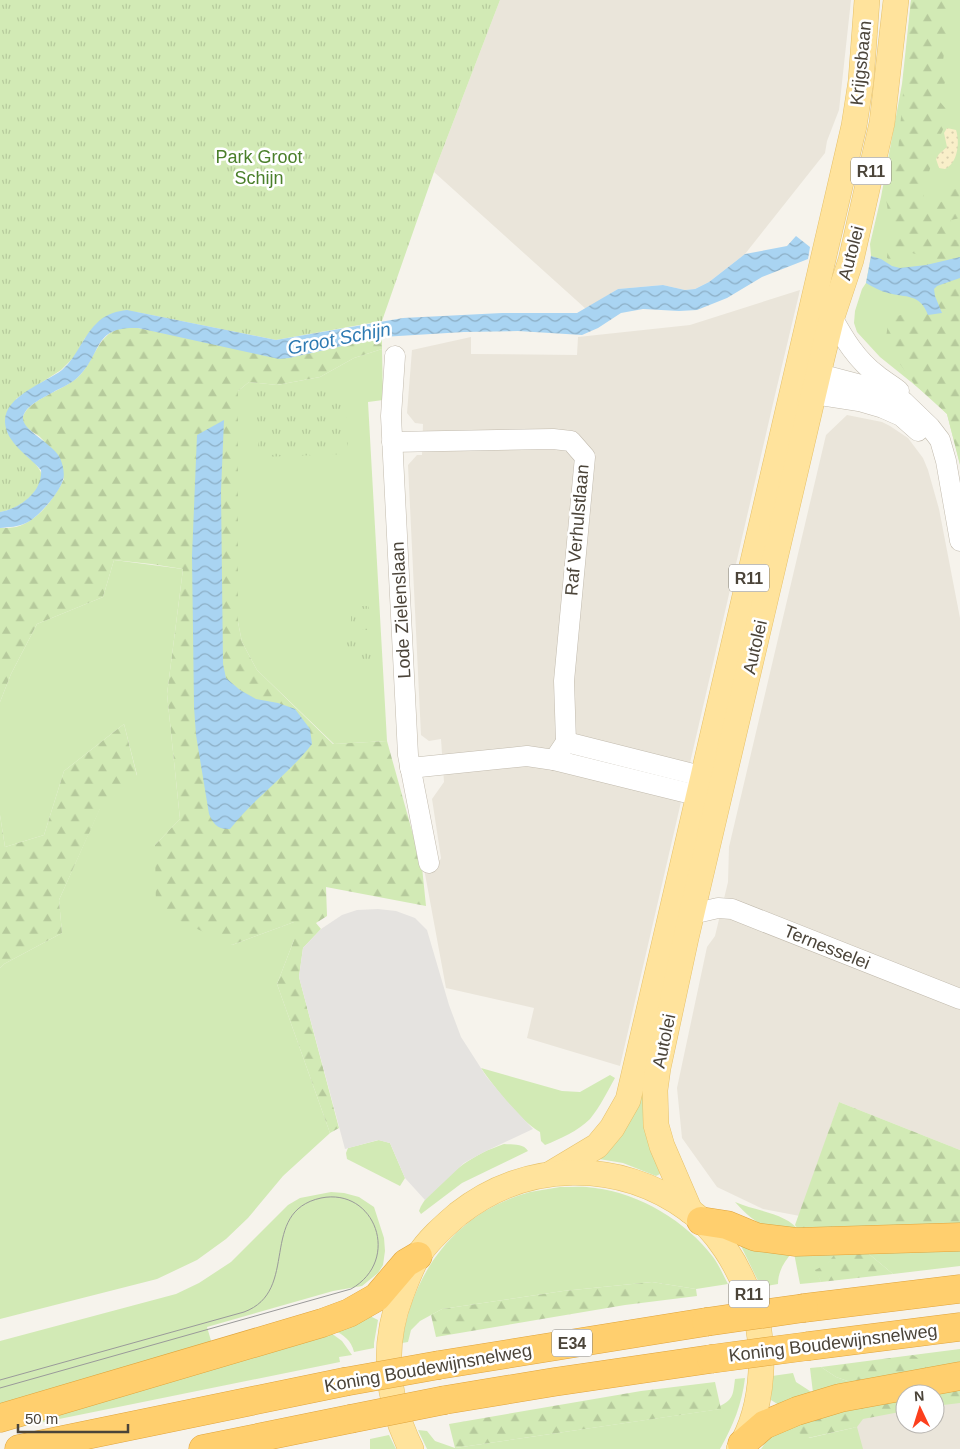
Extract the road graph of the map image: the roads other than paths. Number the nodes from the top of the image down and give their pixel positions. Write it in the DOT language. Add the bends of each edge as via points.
graph roads {
  1 [pos="867,0"];
  2 [pos="896,0"];
  3 [pos="888,81"];
  4 [pos="854,126"];
  5 [pos="832,317"];
  6 [pos="395,356"];
  7 [pos="809,382"];
  8 [pos="904,402"];
  9 [pos="392,442"];
  10 [pos="949,482"];
  11 [pos="960,540"];
  12 [pos="566,742"];
  13 [pos="554,760"];
  14 [pos="410,768"];
  15 [pos="711,789"];
  16 [pos="429,863"];
  17 [pos="692,914"];
  18 [pos="960,999"];
  19 [pos="552,1173"];
  20 [pos="695,1216"];
  21 [pos="960,1237"];
  22 [pos="418,1256"];
  23 [pos="960,1289"];
  24 [pos="960,1327"];
  25 [pos="960,1376"];
  26 [pos="0,1418"];
  27 [pos="741,1446"];
  28 [pos="19,1449"];
  29 [pos="204,1449"];
  30 [pos="411,1449"];
  1 -- 4 [label="main road, Krijgsbaan / R11"];
  2 -- 3 [label="main road, Krijgsbaan / R11"];
  3 -- 5 [label="main road, Autolei / R11" via="882,123 851,260"];
  4 -- 7 [label="main road, Autolei / R11"];
  5 -- 7 [label="main road, Autolei / R11"];
  5 -- 8 [label="street" via="853,351 877,375 902,393"];
  6 -- 9 [label="street, Lode Zielenslaan"];
  7 -- 8 [label="street" via="880,390"];
  7 -- 10 [label="street" via="901,416 924,438"];
  7 -- 15 [label="main road, Autolei / R11"];
  8 -- 10 [label="street" via="940,440"];
  9 -- 12 [label="street, Raf Verhulstlaan" via="553,439 571,441 585,457 564,680"];
  9 -- 14 [label="street, Lode Zielenslaan"];
  10 -- 11 [label="street"];
  12 -- 13 [label="street"];
  12 -- 15 [label="street"];
  13 -- 14 [label="street" via="527,756"];
  13 -- 15 [label="street"];
  14 -- 16 [label="street, Lode Zielenslaan"];
  15 -- 17 [label="main road, Autolei / R11"];
  15 -- 19 [label="main road, Autolei / R11" via="628,1100 598,1146"];
  17 -- 18 [label="street, Ternesselei" via="718,908 732,909"];
  17 -- 20 [label="main road, Autolei / R11" via="658,1068 655,1112 662,1146"];
  19 -- 20 [label="main road, Autolei / R11" via="595,1173 630,1181 662,1194"];
  19 -- 22 [label="main road, Autolei / R11" via="521,1180 478,1200 446,1224"];
  20 -- 21 [label="highway" via="756,1237 796,1242"];
  20 -- 27 [label="main road, Autolei / R11" via="719,1241 740,1273 754,1306 760,1339 760,1381 751,1422"];
  22 -- 26 [label="highway" via="406,1263 376,1297 322,1324"];
  22 -- 30 [label="main road, Autolei / R11" via="394,1313 389,1362 394,1405"];
  23 -- 28 [label="highway, Koning Boudewijnsnelweg / E34, bridge" via="706,1322 439,1365"];
  24 -- 29 [label="highway, Koning Boudewijnsnelweg / E34, bridge" via="711,1358 554,1382 445,1400"];
  25 -- 27 [label="highway" via="840,1398 796,1411 764,1426"];
}
